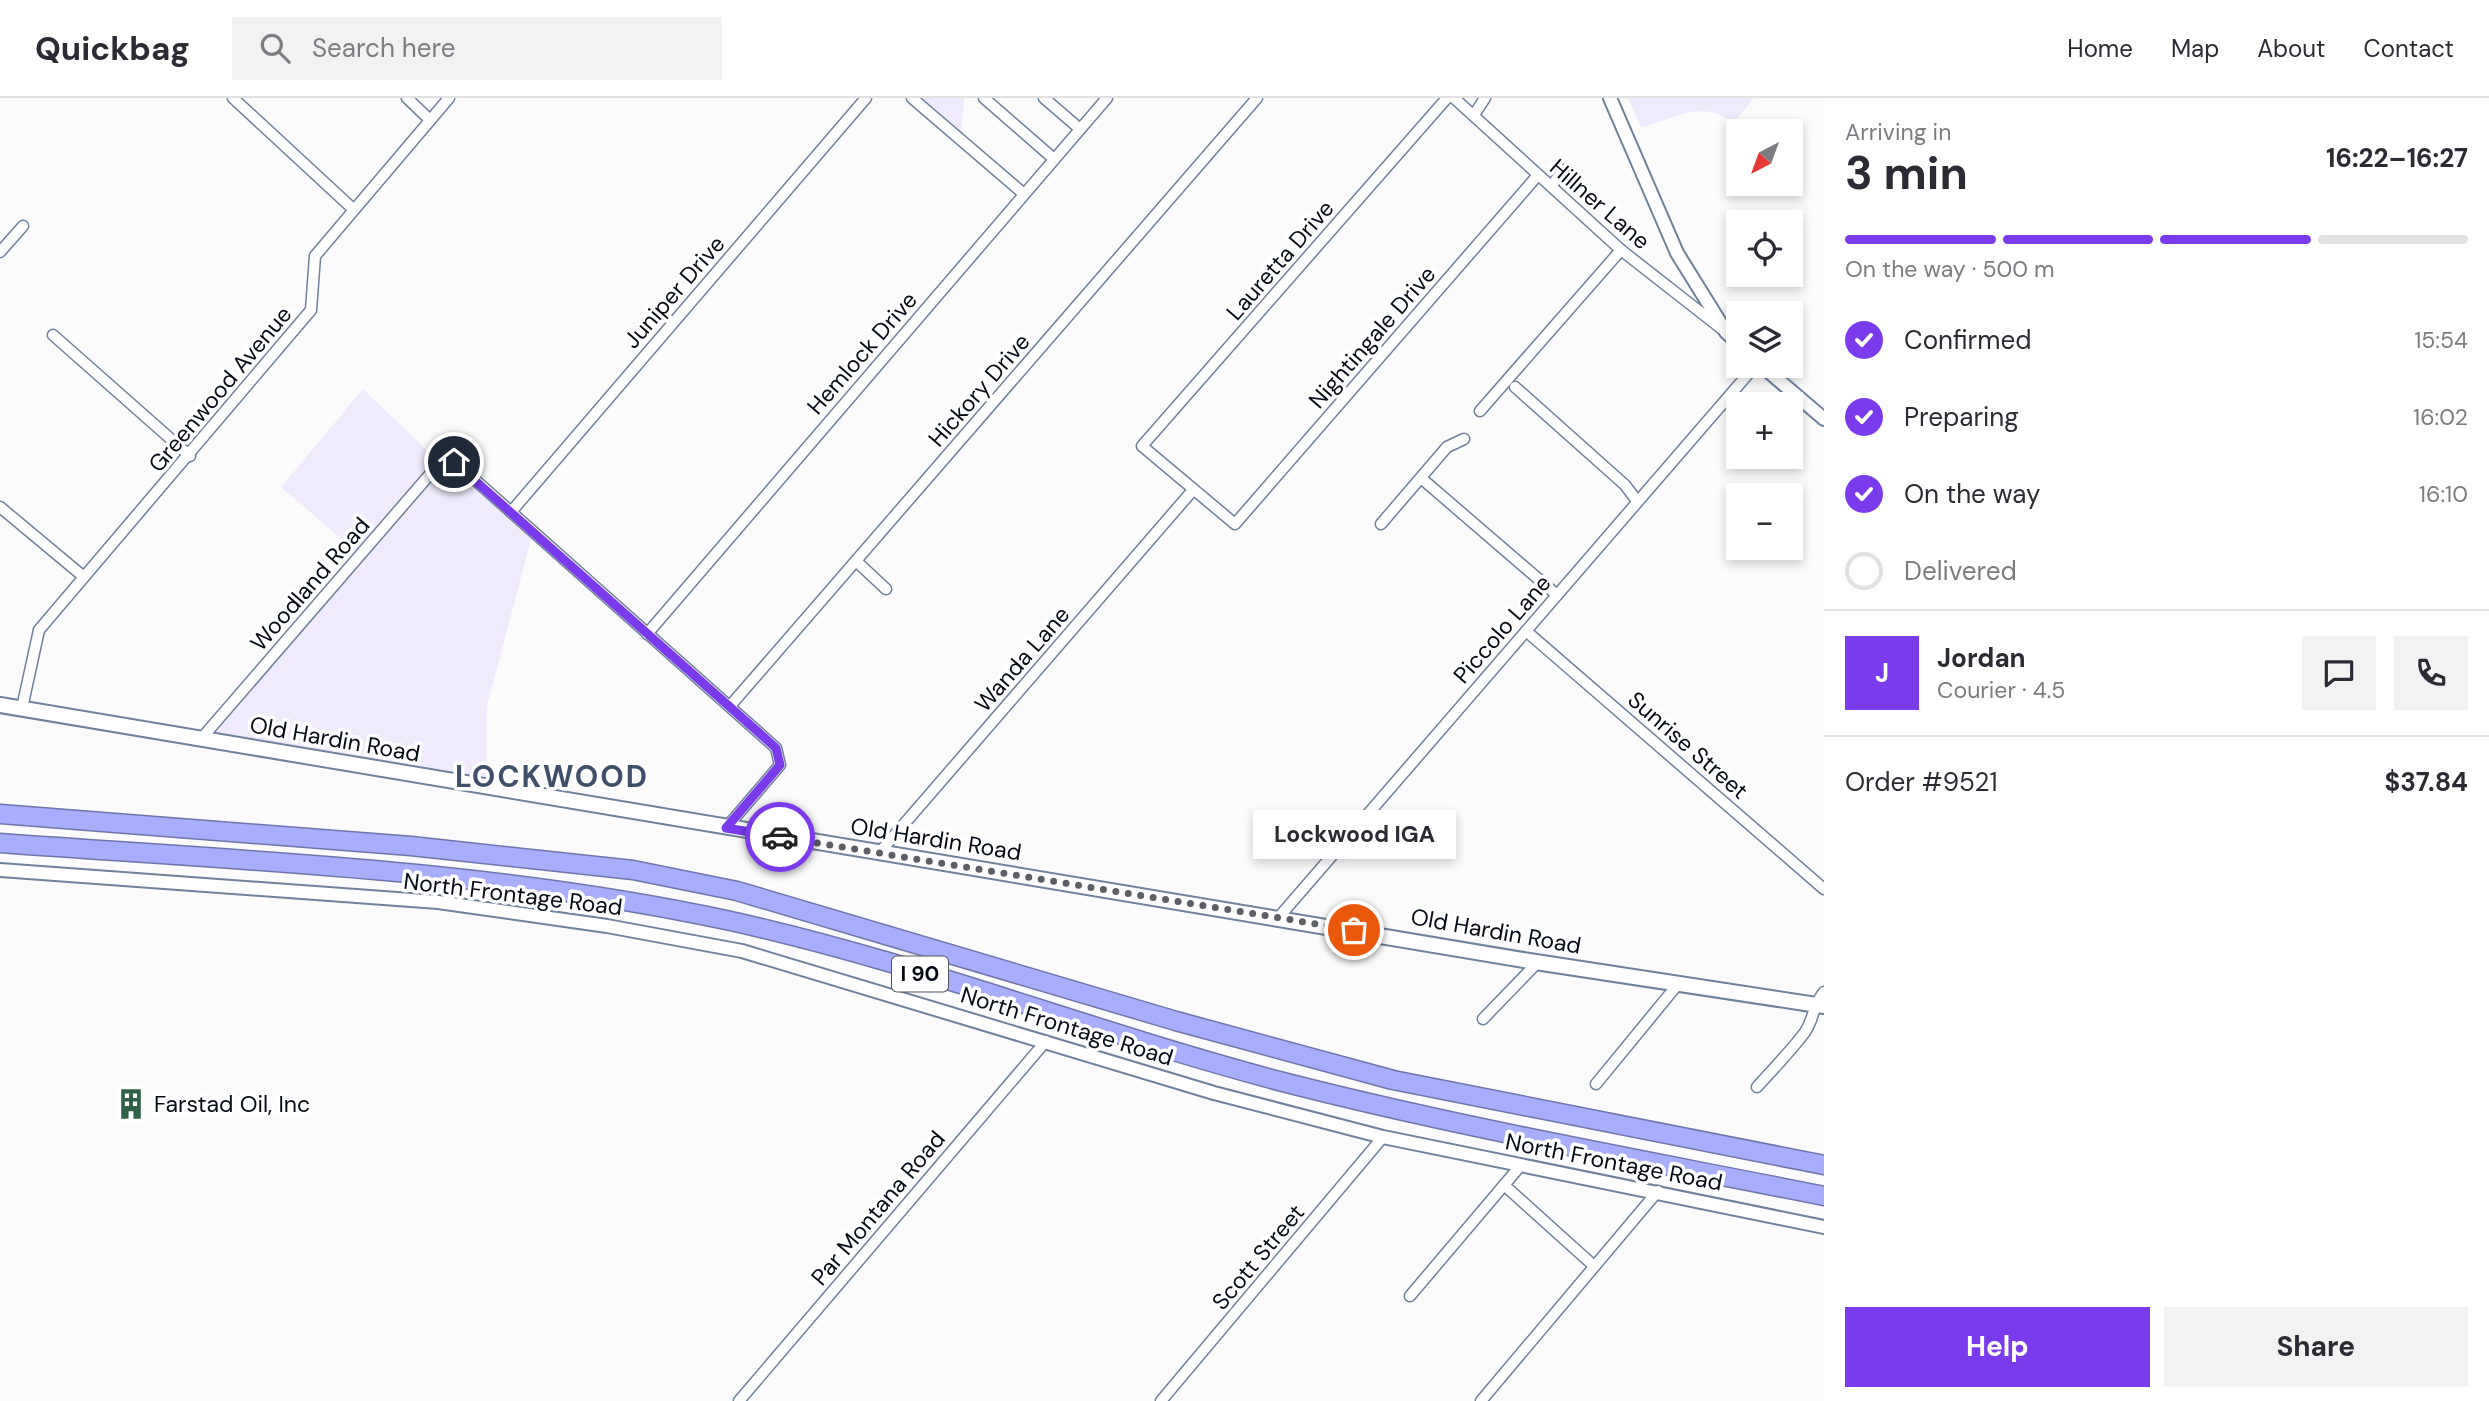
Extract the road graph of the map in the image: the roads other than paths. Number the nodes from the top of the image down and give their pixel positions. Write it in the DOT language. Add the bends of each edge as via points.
graph roads {
  1 [pos="233,98"];
  2 [pos="407,98"];
  3 [pos="449,98"];
  4 [pos="866,98"];
  5 [pos="912,98"];
  6 [pos="984,98"];
  7 [pos="1045,98"];
  8 [pos="1107,98"];
  9 [pos="1257,98"];
  10 [pos="1447,98"];
  11 [pos="1454,98"];
  12 [pos="1485,98"];
  13 [pos="1610,98"];
  14 [pos="1474,115"];
  15 [pos="430,120"];
  16 [pos="1080,129"];
  17 [pos="1054,159"];
  18 [pos="1564,170"];
  19 [pos="1538,175"];
  20 [pos="1551,186"];
  21 [pos="1024,194"];
  22 [pos="353,209"];
  23 [pos="23,226"];
  24 [pos="1621,250"];
  25 [pos="0,252"];
  26 [pos="1726,332"];
  27 [pos="53,335"];
  28 [pos="1745,378"];
  29 [pos="1776,378"];
  30 [pos="1515,387"];
  31 [pos="1480,411"];
  32 [pos="1824,419"];
  33 [pos="1464,439"];
  34 [pos="190,456"];
  35 [pos="1421,478"];
  36 [pos="1193,490"];
  37 [pos="1637,501"];
  38 [pos="0,507"];
  39 [pos="510,512"];
  40 [pos="1381,523"];
  41 [pos="856,561"];
  42 [pos="84,577"];
  43 [pos="886,589"];
  44 [pos="1557,594"];
  45 [pos="1526,631"];
  46 [pos="647,634"];
  47 [pos="0,705"];
  48 [pos="730,706"];
  49 [pos="22,708"];
  50 [pos="201,739"];
  51 [pos="0,814"];
  52 [pos="726,828"];
  53 [pos="0,843"];
  54 [pos="879,853"];
  55 [pos="0,870"];
  56 [pos="1824,889"];
  57 [pos="1279,917"];
  58 [pos="1538,962"];
  59 [pos="1678,984"];
  60 [pos="1824,992"];
  61 [pos="1819,1005"];
  62 [pos="1483,1019"];
  63 [pos="1046,1041"];
  64 [pos="1596,1084"];
  65 [pos="1757,1087"];
  66 [pos="1383,1137"];
  67 [pos="1521,1165"];
  68 [pos="1824,1165"];
  69 [pos="1504,1185"];
  70 [pos="1658,1191"];
  71 [pos="1824,1196"];
  72 [pos="1824,1227"];
  73 [pos="1594,1266"];
  74 [pos="1409,1296"];
  75 [pos="739,1401"];
  76 [pos="1161,1401"];
  77 [pos="1480,1401"];
  1 -- 22 [label="street"];
  2 -- 15 [label="street"];
  3 -- 15 [label="street, Greenwood Avenue"];
  4 -- 39 [label="street, Juniper Drive"];
  5 -- 21 [label="street"];
  6 -- 17 [label="street"];
  7 -- 16 [label="street"];
  8 -- 16 [label="street, Hemlock Drive"];
  9 -- 41 [label="street, Hickory Drive"];
  10 -- 36 [label="street, Lauretta Drive" via="1142,446"];
  11 -- 14 [label="street, Hillner Lane"];
  12 -- 14 [label="street"];
  13 -- 26 [label="street" via="1677,253"];
  14 -- 19 [label="street, Hillner Lane"];
  15 -- 22 [label="street, Greenwood Avenue"];
  16 -- 17 [label="street, Hemlock Drive"];
  17 -- 21 [label="street, Hemlock Drive"];
  18 -- 20 [label="street"];
  19 -- 20 [label="street, Hillner Lane"];
  19 -- 36 [label="street, Nightingale Drive" via="1235,524"];
  20 -- 24 [label="street, Hillner Lane"];
  21 -- 46 [label="street, Hemlock Drive"];
  22 -- 34 [label="street, Greenwood Avenue" via="315,256 311,310"];
  23 -- 25 [label="street"];
  24 -- 26 [label="street, Hillner Lane"];
  24 -- 31 [label="street"];
  27 -- 34 [label="street"];
  28 -- 37 [label="street, Piccolo Lane"];
  29 -- 32 [label="street"];
  30 -- 37 [label="street"];
  33 -- 35 [label="street" via="1447,447"];
  34 -- 42 [label="street, Greenwood Avenue"];
  35 -- 40 [label="street"];
  35 -- 44 [label="street"];
  36 -- 54 [label="street, Wanda Lane"];
  37 -- 44 [label="street, Piccolo Lane"];
  38 -- 42 [label="street"];
  39 -- 46 [label="street"];
  39 -- 50 [label="street, Woodland Road" via="454,462 431,473"];
  41 -- 43 [label="street"];
  41 -- 48 [label="street, Hickory Drive"];
  42 -- 49 [label="street, Greenwood Avenue" via="39,630"];
  44 -- 45 [label="street, Piccolo Lane"];
  45 -- 56 [label="street, Sunrise Street"];
  45 -- 57 [label="street, Piccolo Lane"];
  46 -- 48 [label="street"];
  47 -- 49 [label="main road, Old Hardin Road"];
  48 -- 52 [label="street" via="776,748 780,765"];
  49 -- 50 [label="main road, Old Hardin Road"];
  50 -- 52 [label="main road, Old Hardin Road"];
  51 -- 68 [label="highway, I 90" via="411,846 634,870 750,895 1393,1080"];
  52 -- 54 [label="main road, Old Hardin Road"];
  53 -- 71 [label="highway, I 90" via="522,885 715,918 832,947 1278,1081"];
  54 -- 57 [label="main road, Old Hardin Road"];
  55 -- 63 [label="street, North Frontage Road" via="438,902 607,926 742,951"];
  57 -- 58 [label="main road, Old Hardin Road"];
  58 -- 59 [label="main road, Old Hardin Road"];
  58 -- 62 [label="street"];
  59 -- 61 [label="main road, Old Hardin Road"];
  59 -- 64 [label="street"];
  60 -- 61 [label="street"];
  61 -- 65 [label="street" via="1804,1033"];
  63 -- 66 [label="street, North Frontage Road" via="1214,1093"];
  63 -- 75 [label="street, Par Montana Road"];
  66 -- 67 [label="street, North Frontage Road"];
  66 -- 76 [label="street, Scott Street"];
  67 -- 69 [label="street"];
  67 -- 70 [label="street, North Frontage Road"];
  69 -- 73 [label="street"];
  69 -- 74 [label="street"];
  70 -- 72 [label="street, North Frontage Road"];
  70 -- 73 [label="street"];
  73 -- 77 [label="street"];
}
